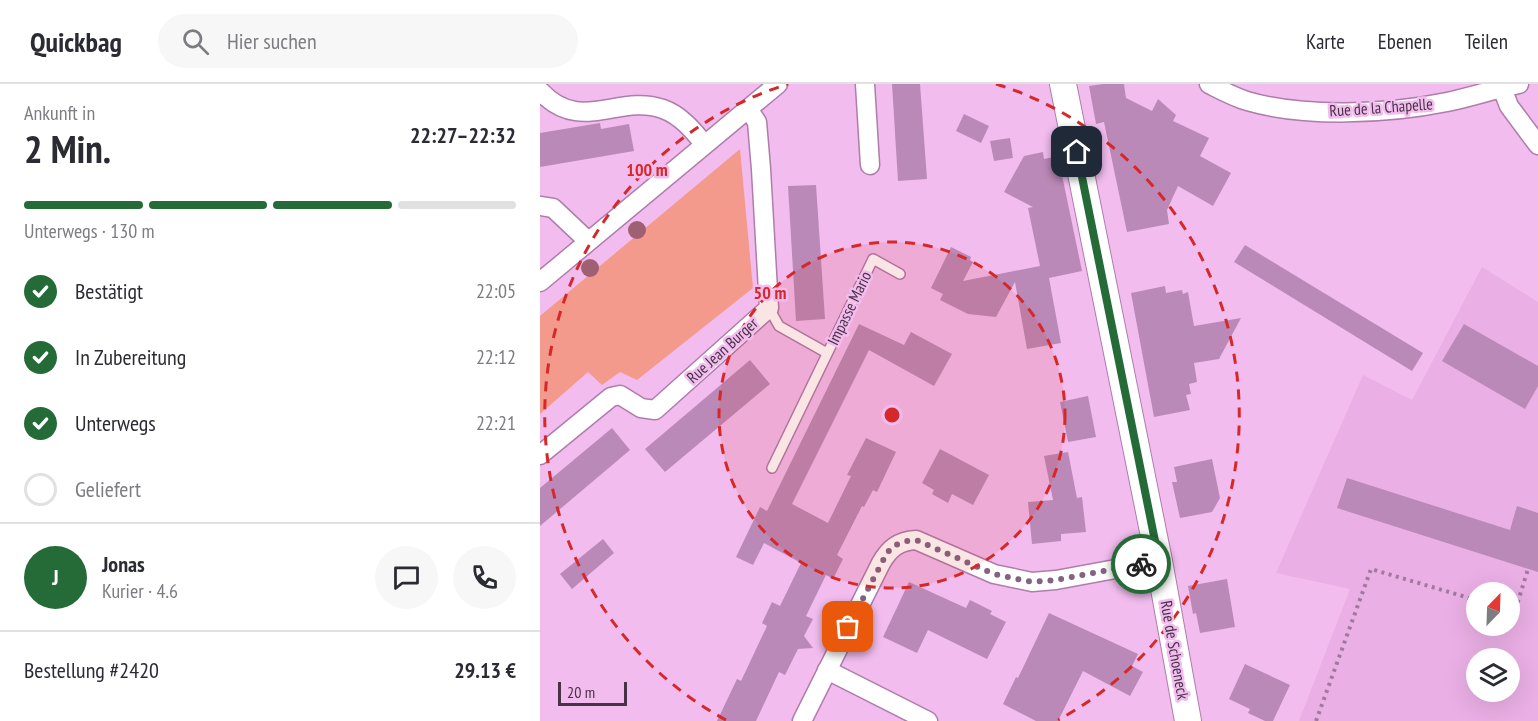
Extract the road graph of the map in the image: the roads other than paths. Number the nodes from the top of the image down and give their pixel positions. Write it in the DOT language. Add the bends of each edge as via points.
graph roads {
  1 [pos="778,84"];
  2 [pos="865,84"];
  3 [pos="1063,84"];
  4 [pos="1209,84"];
  5 [pos="1511,86"];
  6 [pos="540,91"];
  7 [pos="748,109"];
  8 [pos="704,144"];
  9 [pos="1538,145"];
  10 [pos="870,165"];
  11 [pos="540,206"];
  12 [pos="588,241"];
  13 [pos="900,274"];
  14 [pos="540,282"];
  15 [pos="769,308"];
  16 [pos="827,353"];
  17 [pos="540,455"];
  18 [pos="772,468"];
  19 [pos="1159,561"];
  20 [pos="827,670"];
  21 [pos="802,721"];
  22 [pos="928,721"];
  23 [pos="1188,721"];
  1 -- 7 [label="street"];
  2 -- 10 [label="street"];
  3 -- 19 [label="main road, Rue de Schoeneck"];
  4 -- 5 [label="street, Rue de la Chapelle" via="1245,101 1288,109 1350,112 1446,102"];
  5 -- 9 [label="street" via="1509,106"];
  6 -- 8 [label="street" via="551,103 576,113 642,105 663,109 691,126"];
  7 -- 8 [label="street"];
  7 -- 15 [label="street, Rue Jean Burger" via="758,134"];
  8 -- 12 [label="street"];
  11 -- 12 [label="street" via="553,208"];
  12 -- 14 [label="street"];
  13 -- 16 [label="lane, Impasse Mario" via="873,259"];
  15 -- 16 [label="lane, Impasse Mario" via="779,326"];
  15 -- 17 [label="street, Rue Jean Burger" via="655,410 641,408 620,395 611,397"];
  16 -- 18 [label="lane, Impasse Mario"];
  19 -- 20 [label="street" via="1032,582 994,574 923,542 907,541 887,553"];
  19 -- 23 [label="main road, Rue de Schoeneck"];
  20 -- 21 [label="street"];
  20 -- 22 [label="street"];
}
